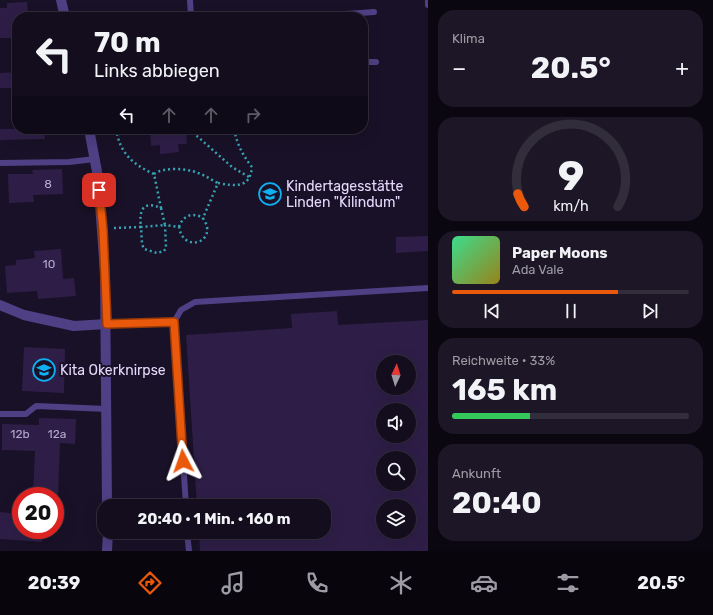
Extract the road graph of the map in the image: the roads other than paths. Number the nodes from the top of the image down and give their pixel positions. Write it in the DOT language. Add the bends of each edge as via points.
graph roads {
  1 [pos="62,0"];
  2 [pos="190,0"];
  3 [pos="428,0"];
  4 [pos="428,5"];
  5 [pos="64,12"];
  6 [pos="191,12"];
  7 [pos="368,12"];
  8 [pos="374,12"];
  9 [pos="368,62"];
  10 [pos="376,62"];
  11 [pos="90,134"];
  12 [pos="95,159"];
  13 [pos="0,163"];
  14 [pos="428,288"];
  15 [pos="0,305"];
  16 [pos="174,322"];
  17 [pos="107,324"];
  18 [pos="107,409"];
  19 [pos="0,414"];
  20 [pos="108,499"];
  21 [pos="186,499"];
  22 [pos="107,539"];
  23 [pos="188,539"];
  24 [pos="106,551"];
  25 [pos="189,551"];
  1 -- 5 [label="street"];
  2 -- 6 [label="lane"];
  3 -- 4 [label="lane"];
  7 -- 8 [label="lane"];
  9 -- 10 [label="lane"];
  11 -- 12 [label="street"];
  12 -- 13 [label="lane"];
  12 -- 17 [label="street" via="103,230"];
  14 -- 16 [label="lane" via="194,302 181,310"];
  15 -- 17 [label="street" via="24,315 74,326"];
  16 -- 17 [label="lane"];
  16 -- 21 [label="lane"];
  17 -- 18 [label="street"];
  18 -- 19 [label="lane" via="36,406 26,414"];
  18 -- 20 [label="street"];
  22 -- 24 [label="street"];
  23 -- 25 [label="lane"];
}
